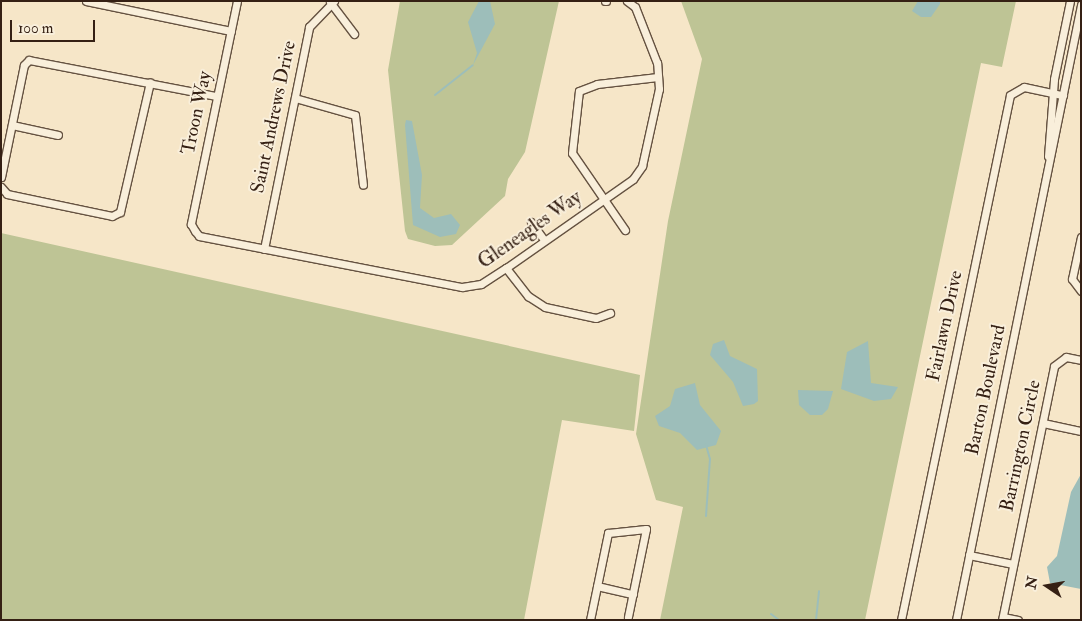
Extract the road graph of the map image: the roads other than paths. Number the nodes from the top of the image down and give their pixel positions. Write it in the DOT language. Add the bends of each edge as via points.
graph roads {
  1 [pos="86,1"];
  2 [pos="237,1"];
  3 [pos="627,1"];
  4 [pos="1070,1"];
  5 [pos="331,2"];
  6 [pos="1081,5"];
  7 [pos="231,31"];
  8 [pos="354,34"];
  9 [pos="658,77"];
  10 [pos="150,82"];
  11 [pos="1052,92"];
  12 [pos="1064,95"];
  13 [pos="216,96"];
  14 [pos="295,98"];
  15 [pos="12,125"];
  16 [pos="58,135"];
  17 [pos="1048,166"];
  18 [pos="1,177"];
  19 [pos="363,185"];
  20 [pos="1,187"];
  21 [pos="604,198"];
  22 [pos="531,222"];
  23 [pos="625,230"];
  24 [pos="195,231"];
  25 [pos="1081,237"];
  26 [pos="544,240"];
  27 [pos="264,249"];
  28 [pos="506,268"];
  29 [pos="1077,289"];
  30 [pos="610,313"];
  31 [pos="1081,360"];
  32 [pos="1042,423"];
  33 [pos="1081,431"];
  34 [pos="969,555"];
  35 [pos="1014,564"];
  36 [pos="597,586"];
  37 [pos="633,594"];
  38 [pos="628,617"];
  39 [pos="1002,618"];
  40 [pos="590,620"];
  41 [pos="901,620"];
  42 [pos="956,620"];
  43 [pos="1018,620"];
  1 -- 7 [label="street"];
  2 -- 7 [label="street, Troon Way"];
  3 -- 9 [label="street, Gleneagles Way" via="635,7 657,63"];
  4 -- 11 [label="street, Barton Boulevard"];
  5 -- 8 [label="street"];
  5 -- 14 [label="street, Saint Andrews Drive" via="309,27"];
  6 -- 12 [label="street, Barton Boulevard"];
  7 -- 13 [label="street, Troon Way"];
  9 -- 21 [label="street, Gleneagles Way" via="642,166 633,178"];
  9 -- 21 [label="street" via="597,84 579,91 572,154"];
  10 -- 13 [label="street"];
  10 -- 15 [label="street" via="29,60 24,65"];
  10 -- 20 [label="street" via="120,212 112,216 7,194"];
  11 -- 12 [label="street, Fairlawn Drive"];
  11 -- 17 [label="street, Barton Boulevard"];
  11 -- 41 [label="street, Fairlawn Drive" via="1024,87 1010,96"];
  12 -- 17 [label="street, Barton Boulevard"];
  13 -- 24 [label="street, Troon Way" via="191,224"];
  14 -- 19 [label="street" via="355,115"];
  14 -- 27 [label="street, Saint Andrews Drive"];
  15 -- 16 [label="street"];
  15 -- 18 [label="street"];
  17 -- 34 [label="street, Barton Boulevard"];
  21 -- 23 [label="street"];
  21 -- 26 [label="street, Gleneagles Way"];
  22 -- 26 [label="street"];
  24 -- 27 [label="street, Gleneagles Way" via="199,236"];
  25 -- 29 [label="street"];
  26 -- 28 [label="street, Gleneagles Way"];
  27 -- 28 [label="street, Gleneagles Way" via="447,287 482,284"];
  28 -- 30 [label="street" via="528,296 545,307 596,318"];
  31 -- 32 [label="street, Barrington Circle" via="1058,360"];
  32 -- 33 [label="street"];
  32 -- 35 [label="street, Barrington Circle"];
  34 -- 35 [label="street"];
  34 -- 42 [label="street, Barton Boulevard"];
  35 -- 39 [label="street, Barrington Circle"];
  36 -- 37 [label="street"];
  36 -- 37 [label="street" via="608,533 646,530"];
  36 -- 40 [label="street"];
  37 -- 38 [label="street"];
  39 -- 43 [label="street"];
}
